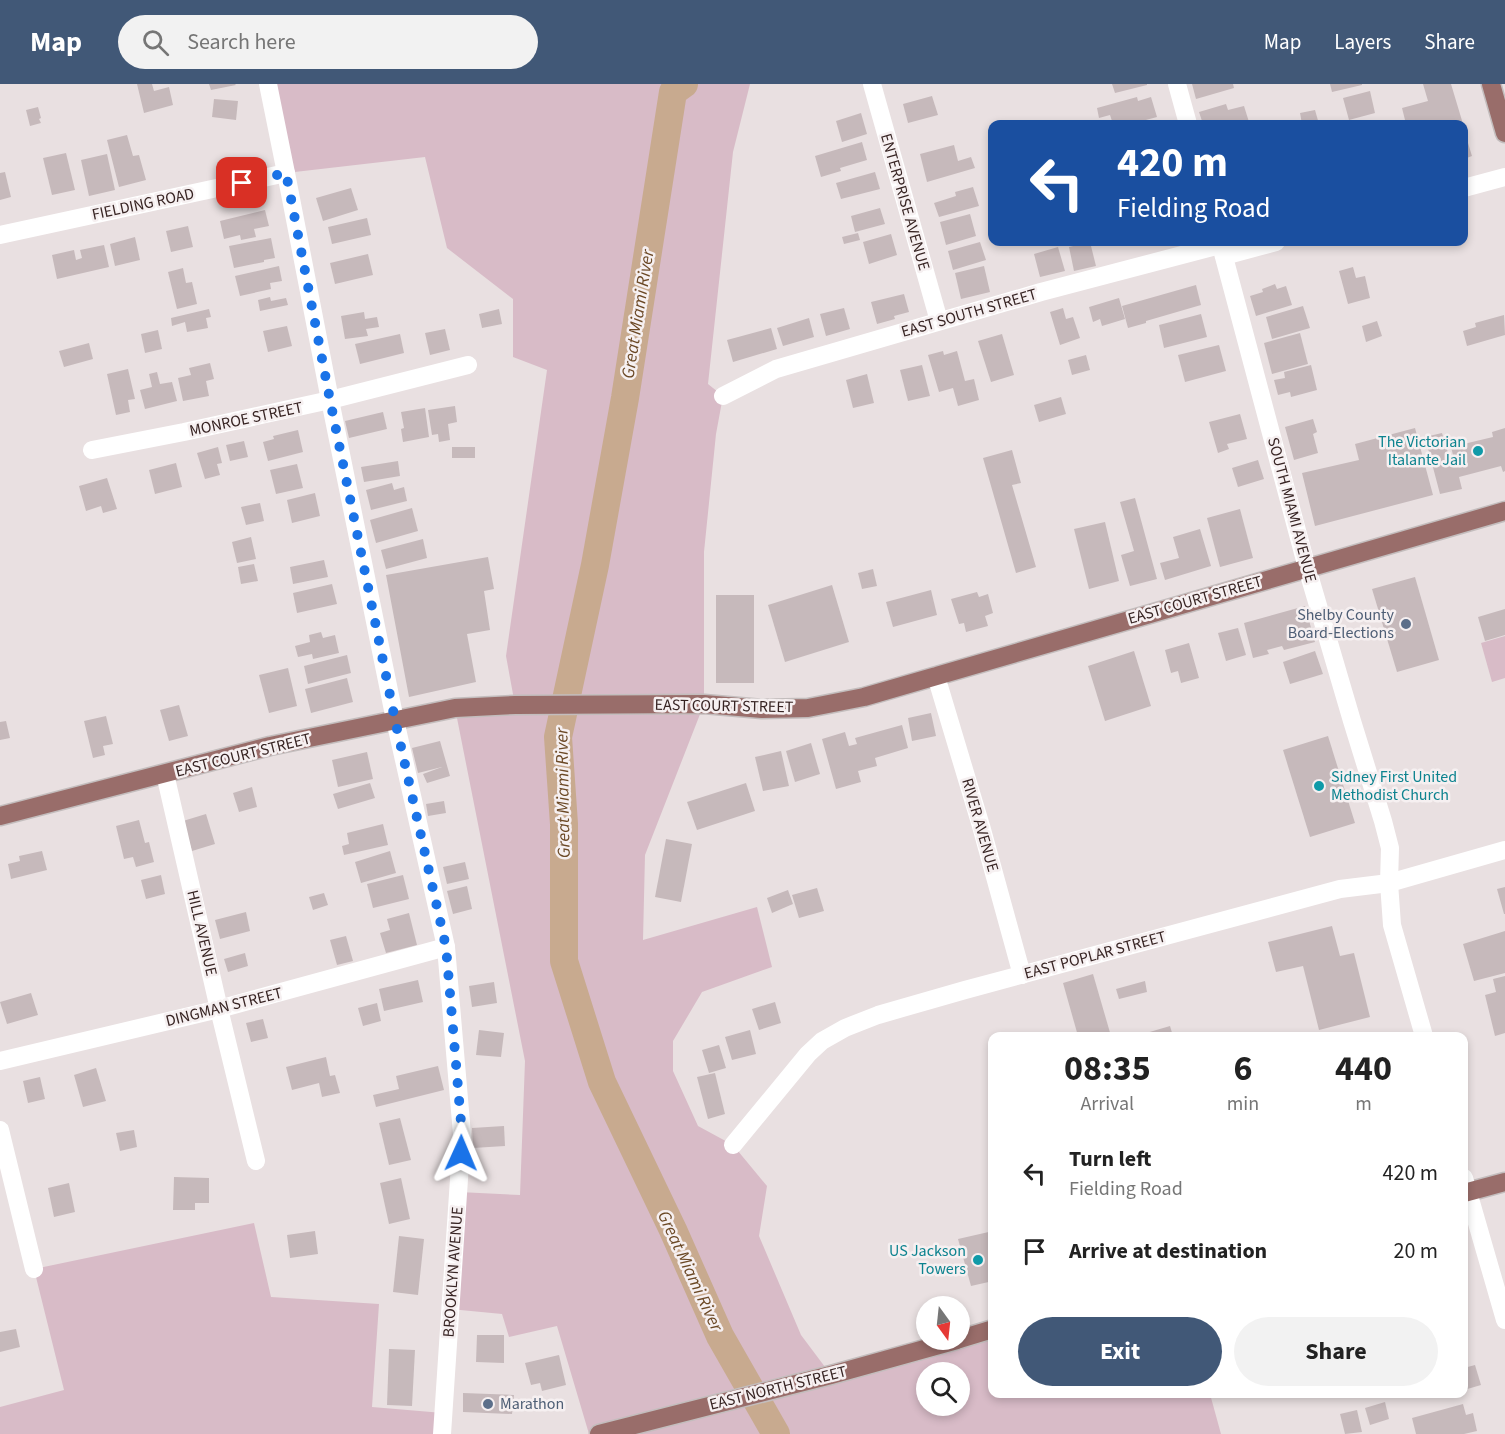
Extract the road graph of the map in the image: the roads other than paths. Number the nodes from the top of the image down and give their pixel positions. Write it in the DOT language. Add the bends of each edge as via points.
graph roads {
  1 [pos="268,84"];
  2 [pos="872,84"];
  3 [pos="1177,84"];
  4 [pos="1491,84"];
  5 [pos="1187,120"];
  6 [pos="1505,133"];
  7 [pos="286,173"];
  8 [pos="1505,177"];
  9 [pos="1468,187"];
  10 [pos="0,235"];
  11 [pos="1239,246"];
  12 [pos="1221,248"];
  13 [pos="939,321"];
  14 [pos="468,365"];
  15 [pos="723,396"];
  16 [pos="330,400"];
  17 [pos="92,450"];
  18 [pos="1505,511"];
  19 [pos="1307,568"];
  20 [pos="936,676"];
  21 [pos="395,720"];
  22 [pos="165,774"];
  23 [pos="0,816"];
  24 [pos="1505,850"];
  25 [pos="1389,883"];
  26 [pos="446,947"];
  27 [pos="1022,975"];
  28 [pos="219,1010"];
  29 [pos="1423,1032"];
  30 [pos="0,1061"];
  31 [pos="0,1130"];
  32 [pos="733,1145"];
  33 [pos="256,1161"];
  34 [pos="1505,1182"];
  35 [pos="1468,1188"];
  36 [pos="1468,1198"];
  37 [pos="34,1269"];
  38 [pos="1505,1320"];
  39 [pos="988,1330"];
  40 [pos="970,1336"];
  41 [pos="919,1350"];
  42 [pos="442,1434"];
  43 [pos="599,1434"];
  1 -- 7 [label="street, BROOKLYN AVENUE"];
  2 -- 13 [label="street, ENTERPRISE AVENUE"];
  3 -- 5 [label="street"];
  4 -- 6 [label="main road"];
  7 -- 10 [label="street, FIELDING ROAD"];
  7 -- 16 [label="street, BROOKLYN AVENUE"];
  8 -- 9 [label="street"];
  11 -- 12 [label="street, EAST SOUTH STREET"];
  12 -- 13 [label="street, EAST SOUTH STREET"];
  12 -- 19 [label="street, SOUTH MIAMI AVENUE"];
  13 -- 15 [label="street, EAST SOUTH STREET" via="776,369"];
  14 -- 16 [label="street, MONROE STREET"];
  16 -- 17 [label="street, MONROE STREET"];
  16 -- 21 [label="street, BROOKLYN AVENUE"];
  18 -- 19 [label="main road, EAST COURT STREET"];
  19 -- 20 [label="main road, EAST COURT STREET"];
  19 -- 25 [label="street, SOUTH MIAMI AVENUE" via="1383,821 1390,848"];
  20 -- 21 [label="main road, EAST COURT STREET" via="808,708 515,705 455,708"];
  20 -- 27 [label="street, RIVER AVENUE"];
  21 -- 22 [label="main road, EAST COURT STREET" via="270,746"];
  21 -- 26 [label="street, BROOKLYN AVENUE"];
  22 -- 23 [label="main road, EAST COURT STREET"];
  22 -- 28 [label="street, HILL AVENUE"];
  24 -- 25 [label="street, EAST POPLAR STREET"];
  25 -- 27 [label="street, EAST POPLAR STREET" via="1340,890"];
  25 -- 29 [label="street, SOUTH MIAMI AVENUE" via="1392,925"];
  26 -- 28 [label="street, DINGMAN STREET"];
  26 -- 42 [label="street, BROOKLYN AVENUE" via="462,1134"];
  27 -- 32 [label="street, EAST POPLAR STREET" via="878,1016 822,1041"];
  28 -- 30 [label="street, DINGMAN STREET"];
  28 -- 33 [label="street, HILL AVENUE"];
  31 -- 37 [label="street"];
  34 -- 35 [label="main road"];
  36 -- 38 [label="street"];
  39 -- 40 [label="main road, EAST NORTH STREET"];
  41 -- 43 [label="main road, EAST NORTH STREET"];
}
